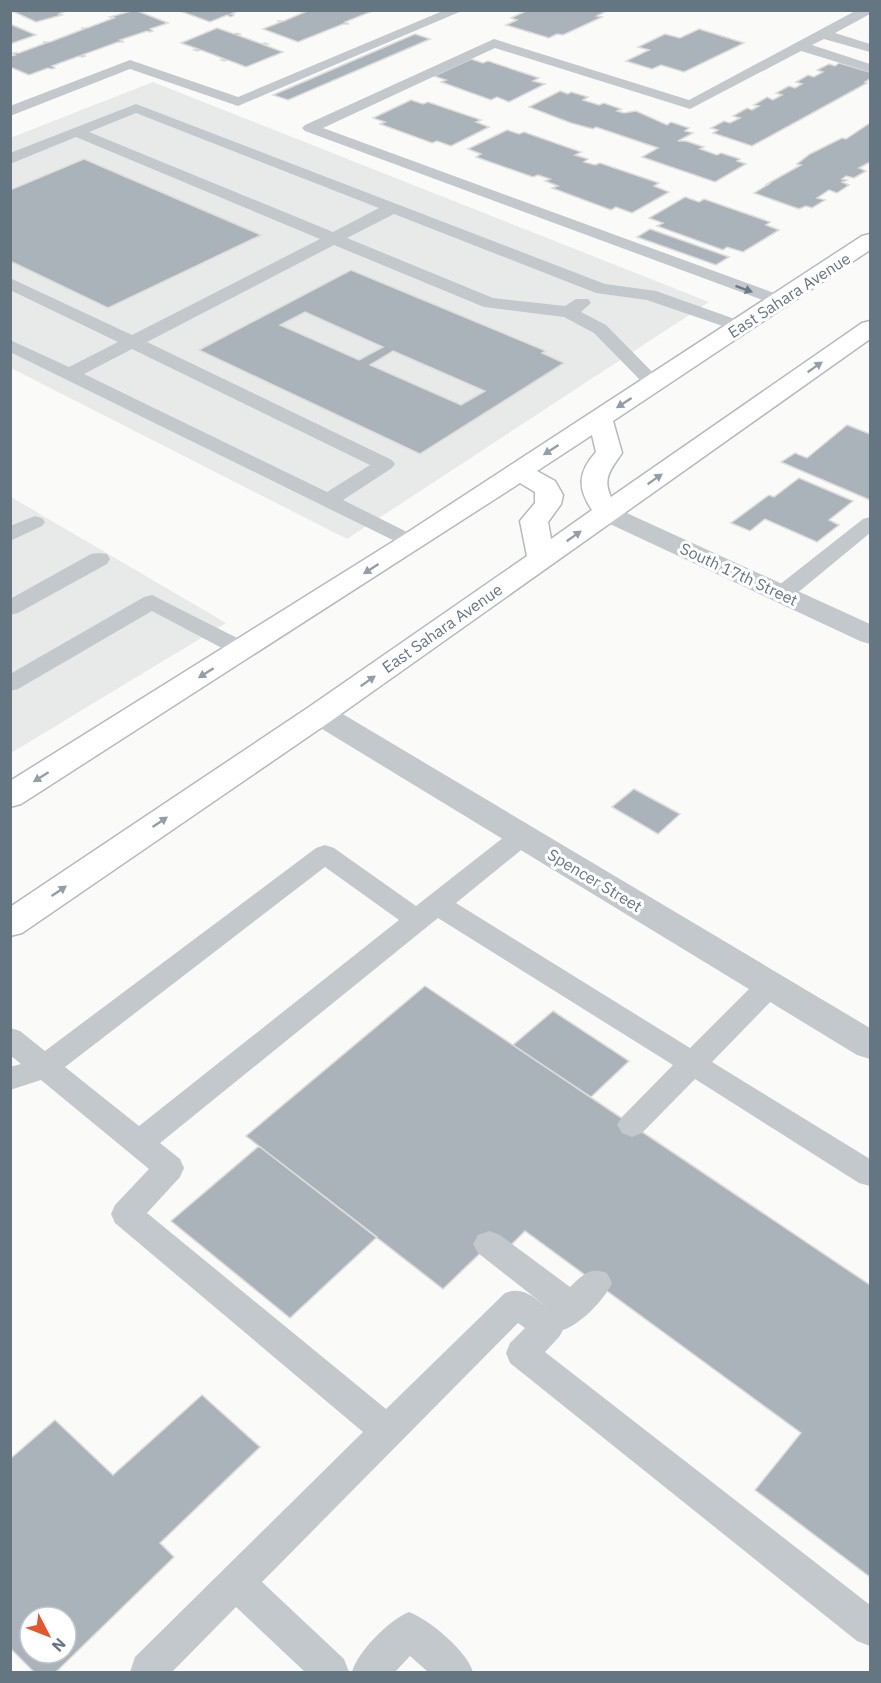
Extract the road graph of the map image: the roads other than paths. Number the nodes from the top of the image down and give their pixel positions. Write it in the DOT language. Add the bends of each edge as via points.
graph roads {
  1 [pos="458,10"];
  2 [pos="868,10"];
  3 [pos="822,34"];
  4 [pos="799,46"];
  5 [pos="870,48"];
  6 [pos="870,68"];
  7 [pos="10,112"];
  8 [pos="76,132"];
  9 [pos="10,159"];
  10 [pos="393,208"];
  11 [pos="333,239"];
  12 [pos="870,241"];
  13 [pos="10,283"];
  14 [pos="602,289"];
  15 [pos="779,302"];
  16 [pos="568,312"];
  17 [pos="740,327"];
  18 [pos="870,328"];
  19 [pos="133,342"];
  20 [pos="10,345"];
  21 [pos="70,374"];
  22 [pos="654,383"];
  23 [pos="600,418"];
  24 [pos="519,472"];
  25 [pos="328,501"];
  26 [pos="607,512"];
  27 [pos="35,522"];
  28 [pos="870,523"];
  29 [pos="10,535"];
  30 [pos="412,542"];
  31 [pos="99,559"];
  32 [pos="542,559"];
  33 [pos="782,594"];
  34 [pos="10,608"];
  35 [pos="870,635"];
  36 [pos="243,650"];
  37 [pos="10,684"];
  38 [pos="320,714"];
  39 [pos="10,796"];
  40 [pos="522,836"];
  41 [pos="428,913"];
  42 [pos="10,924"];
  43 [pos="770,985"];
  44 [pos="10,1038"];
  45 [pos="870,1045"];
  46 [pos="693,1062"];
  47 [pos="45,1067"];
  48 [pos="10,1079"];
  49 [pos="632,1125"];
  50 [pos="139,1143"];
  51 [pos="870,1174"];
  52 [pos="489,1244"];
  53 [pos="596,1283"];
  54 [pos="526,1291"];
  55 [pos="560,1316"];
  56 [pos="387,1431"];
  57 [pos="236,1582"];
  58 [pos="870,1628"];
  59 [pos="150,1672"];
  60 [pos="331,1672"];
  61 [pos="370,1672"];
  62 [pos="455,1672"];
  1 -- 7 [label="lane" via="238,102 130,64"];
  2 -- 3 [label="lane"];
  3 -- 4 [label="lane"];
  3 -- 5 [label="lane"];
  4 -- 6 [label="lane"];
  4 -- 15 [label="lane, one-way" via="690,105 494,43 310,128"];
  8 -- 9 [label="lane"];
  8 -- 10 [label="lane" via="136,108"];
  8 -- 11 [label="lane"];
  10 -- 11 [label="lane"];
  10 -- 14 [label="lane"];
  11 -- 16 [label="lane" via="490,303"];
  11 -- 19 [label="lane"];
  12 -- 15 [label="main road, East Sahara Avenue"];
  13 -- 19 [label="lane"];
  14 -- 16 [label="lane"];
  14 -- 17 [label="lane" via="650,295"];
  15 -- 17 [label="main road, East Sahara Avenue"];
  16 -- 22 [label="lane" via="600,329"];
  17 -- 22 [label="main road, East Sahara Avenue"];
  26 -- 18 [label="main road, East Sahara Avenue, one-way"];
  19 -- 21 [label="lane"];
  19 -- 25 [label="lane" via="385,464"];
  20 -- 21 [label="lane"];
  21 -- 25 [label="lane"];
  22 -- 23 [label="main road, East Sahara Avenue, one-way"];
  23 -- 24 [label="main road, East Sahara Avenue, one-way"];
  23 -- 26 [label="main road" via="609,453 592,479 599,502"];
  24 -- 30 [label="main road, East Sahara Avenue"];
  24 -- 32 [label="main road" via="546,487 550,495 548,504 534,521"];
  25 -- 30 [label="lane"];
  32 -- 26 [label="main road, East Sahara Avenue, one-way"];
  26 -- 33 [label="street, South 17th Street"];
  27 -- 29 [label="lane"];
  28 -- 33 [label="lane"];
  30 -- 36 [label="main road, East Sahara Avenue, one-way"];
  31 -- 34 [label="lane"];
  38 -- 32 [label="main road, East Sahara Avenue, one-way"];
  33 -- 35 [label="street, South 17th Street"];
  36 -- 37 [label="lane" via="152,602"];
  36 -- 39 [label="main road, East Sahara Avenue, one-way"];
  38 -- 40 [label="street, Spencer Street"];
  42 -- 38 [label="main road, East Sahara Avenue, one-way"];
  40 -- 41 [label="lane"];
  40 -- 43 [label="street, Spencer Street"];
  41 -- 46 [label="lane"];
  41 -- 47 [label="lane" via="325,854"];
  41 -- 50 [label="lane"];
  43 -- 45 [label="street, Spencer Street"];
  43 -- 46 [label="lane"];
  44 -- 47 [label="lane"];
  46 -- 49 [label="lane"];
  46 -- 51 [label="lane"];
  47 -- 48 [label="lane"];
  47 -- 50 [label="lane"];
  50 -- 56 [label="lane" via="169,1168 126,1214"];
  52 -- 54 [label="lane"];
  53 -- 55 [label="lane"];
  54 -- 55 [label="lane"];
  54 -- 56 [label="lane"];
  55 -- 58 [label="lane" via="522,1353"];
  56 -- 57 [label="lane"];
  57 -- 59 [label="lane"];
  57 -- 60 [label="lane"];
  61 -- 62 [label="lane" via="409,1630"];
}
